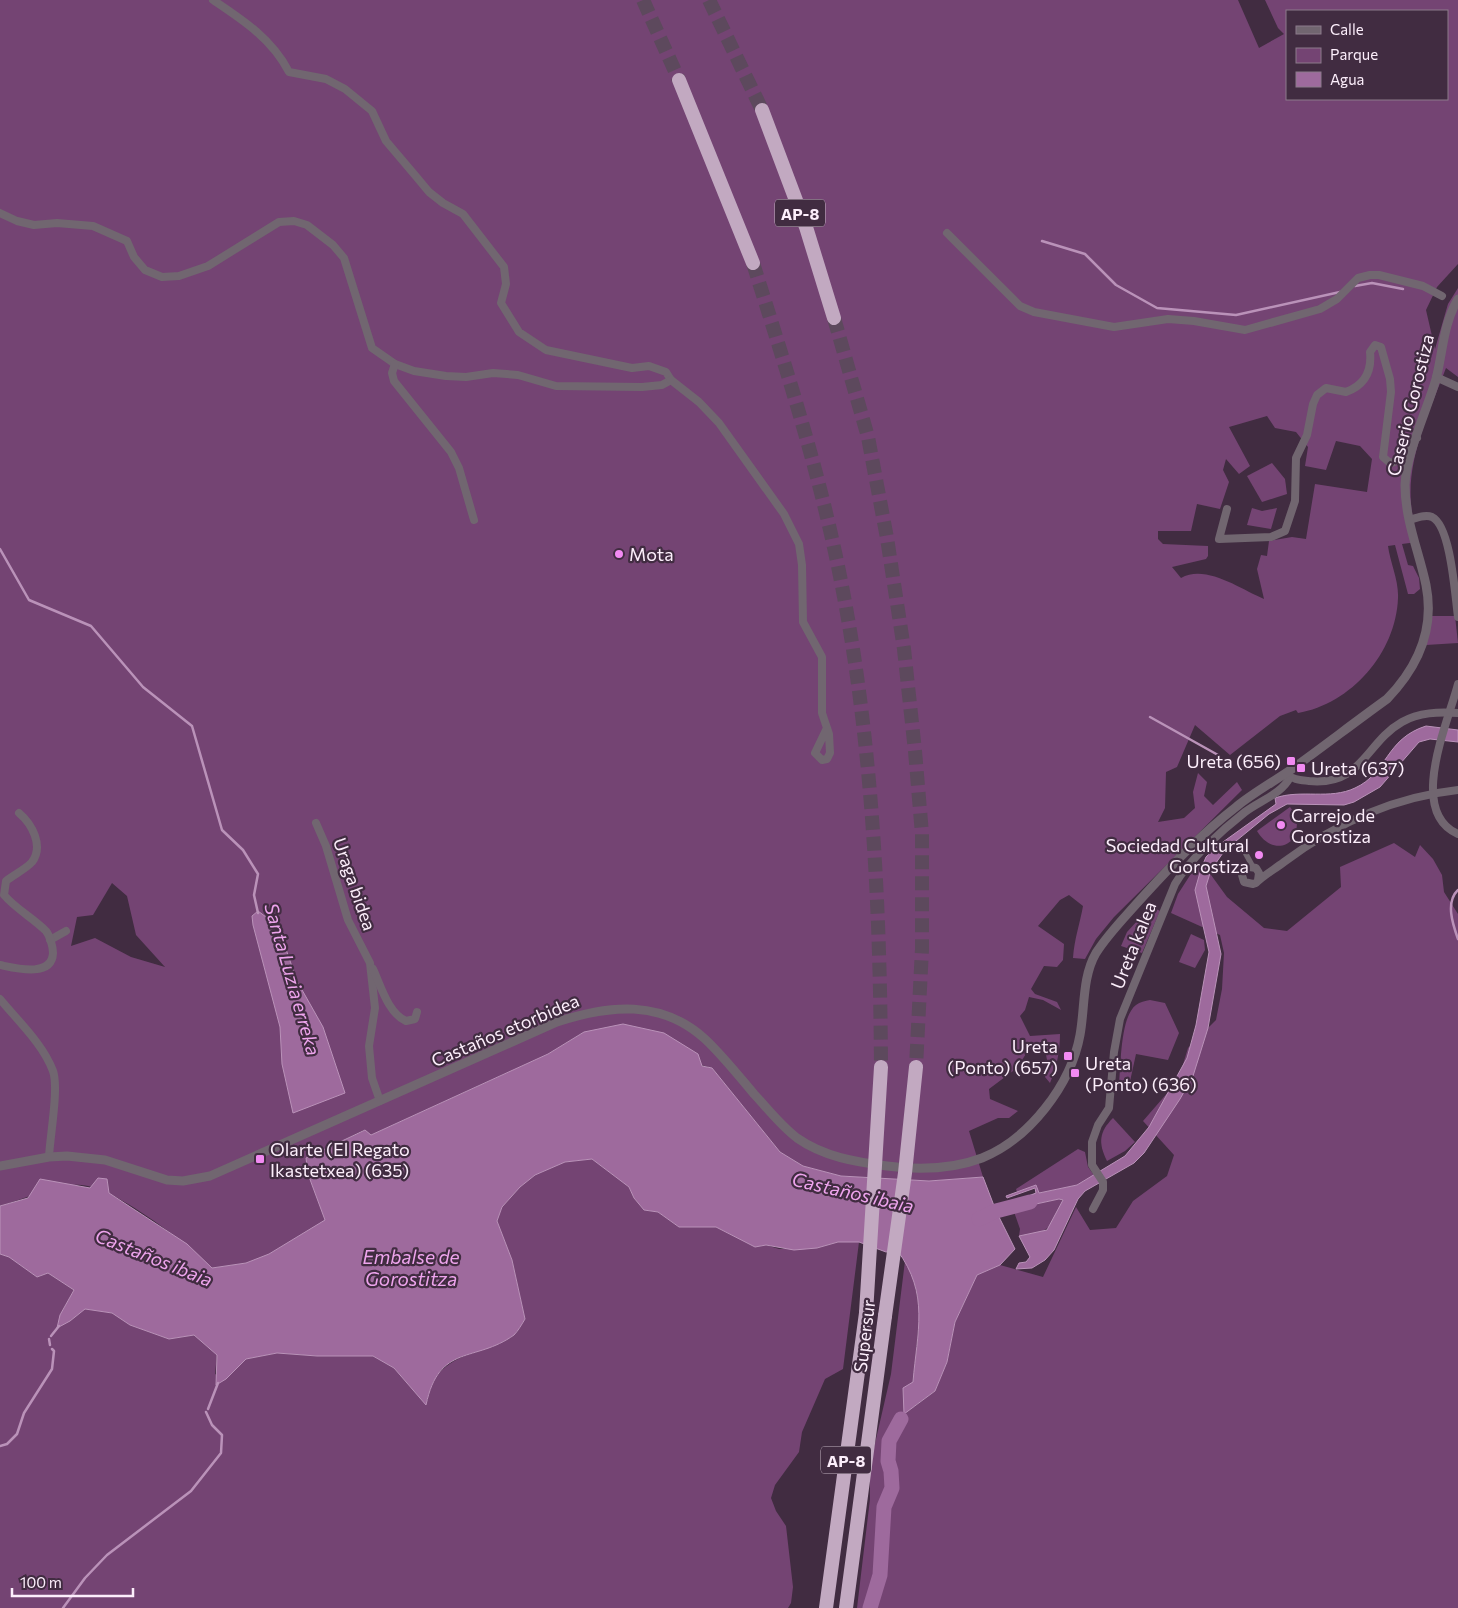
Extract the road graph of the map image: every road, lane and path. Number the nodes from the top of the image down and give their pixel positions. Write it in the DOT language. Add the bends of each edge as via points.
graph roads {
  1 [pos="213,0"];
  2 [pos="679,80"];
  3 [pos="762,110"];
  4 [pos="0,213"];
  5 [pos="947,233"];
  6 [pos="753,263"];
  7 [pos="1442,296"];
  8 [pos="1458,299"];
  9 [pos="834,318"];
  10 [pos="395,364"];
  11 [pos="1436,377"];
  12 [pos="671,380"];
  13 [pos="1458,387"];
  14 [pos="1417,438"];
  15 [pos="1227,508"];
  16 [pos="474,520"];
  17 [pos="1410,520"];
  18 [pos="1458,616"];
  19 [pos="1458,684"];
  20 [pos="1395,691"];
  21 [pos="1454,713"];
  22 [pos="826,728"];
  23 [pos="1288,775"];
  24 [pos="1458,790"];
  25 [pos="1432,793"];
  26 [pos="19,813"];
  27 [pos="316,823"];
  28 [pos="1458,834"];
  29 [pos="1241,845"];
  30 [pos="1253,867"];
  31 [pos="1258,880"];
  32 [pos="66,931"];
  33 [pos="50,940"];
  34 [pos="370,963"];
  35 [pos="0,965"];
  36 [pos="0,999"];
  37 [pos="417,1012"];
  38 [pos="881,1066"];
  39 [pos="916,1067"];
  40 [pos="380,1101"];
  41 [pos="48,1156"];
  42 [pos="980,1159"];
  43 [pos="0,1166"];
  44 [pos="1093,1209"];
  45 [pos="826,1608"];
  46 [pos="846,1608"];
  1 -- 12 [label="street" via="270,43 288,72 326,79 352,94 372,111 386,141 436,197 463,214 504,267 506,284 501,303 518,332 546,350 632,368 649,366 666,372"];
  2 -- 6 [label="highway"];
  3 -- 9 [label="highway, AP-8" via="806,227"];
  4 -- 10 [label="street" via="34,225 93,226 127,241 145,270 162,277 179,276 208,266 279,222 307,224 344,258 372,348"];
  5 -- 7 [label="street" via="1020,306 1034,312 1114,327 1168,319 1245,330 1261,327 1320,309 1337,299 1358,278 1370,275 1423,286"];
  8 -- 11 [label="street, Caserio Gorostiza" via="1446,326"];
  10 -- 12 [label="street" via="446,376 518,375 556,386 642,387 662,385"];
  10 -- 16 [label="street" via="394,380 451,452"];
  11 -- 13 [label="street"];
  11 -- 14 [label="street, Caserio Gorostiza"];
  12 -- 22 [label="street" via="719,423 784,514 799,544 803,622 822,658 822,713"];
  14 -- 15 [label="street" via="1408,442 1394,462 1390,463 1384,457 1390,379 1381,347 1375,345 1370,352 1371,362 1363,382 1346,392 1326,388 1317,394 1307,435 1296,458 1295,501 1285,531 1271,537 1218,539"];
  14 -- 17 [label="street, Caserio Gorostiza" via="1405,483"];
  17 -- 18 [label="street" via="1431,517 1442,527"];
  17 -- 20 [label="street, Caserio Gorostiza" via="1426,586 1428,612 1421,651 1414,667"];
  19 -- 21 [label="street"];
  20 -- 23 [label="street, Ureta kalea"];
  21 -- 23 [label="street" via="1418,715 1404,721 1384,735 1361,764 1338,778 1311,781"];
  21 -- 25 [label="street" via="1447,723"];
  23 -- 42 [label="street, Ureta kalea" via="1235,807 1156,882 1117,926 1089,966 1079,1039 1065,1075 1034,1122 1012,1142"];
  23 -- 44 [label="street, Ureta kalea" via="1286,785 1244,812 1187,865 1175,884 1120,1019 1109,1108 1092,1142 1092,1165 1103,1182 1101,1196"];
  24 -- 25 [label="street"];
  25 -- 28 [label="street" via="1434,811 1439,820"];
  25 -- 31 [label="street" via="1382,807 1342,825"];
  26 -- 33 [label="street" via="34,829 35,848 32,862 6,881 4,896 47,932"];
  27 -- 34 [label="street, Uraga bidea" via="348,920"];
  29 -- 30 [label="street"];
  30 -- 31 [label="street" via="1259,874"];
  30 -- 31 [label="street" via="1244,869 1242,878 1249,884"];
  32 -- 33 [label="street"];
  33 -- 35 [label="street" via="53,959 46,966 32,971"];
  34 -- 37 [label="street" via="395,1012 406,1021 415,1019"];
  34 -- 40 [label="street, Uraga bidea" via="375,1008 369,1046 372,1078"];
  36 -- 41 [label="street" via="39,1046 53,1072 55,1089"];
  38 -- 45 [label="highway, Supersur / AP-8, bridge" via="866,1312"];
  39 -- 46 [label="highway, Supersur / AP-8, bridge" via="905,1173"];
  40 -- 41 [label="street, Castaños etorbidea" via="210,1176 183,1181 157,1178 96,1158"];
  40 -- 42 [label="street, Castaños etorbidea" via="557,1022 611,1008 637,1009 670,1017 704,1038 789,1131 825,1153 896,1167 938,1167"];
  41 -- 43 [label="street, Castaños etorbidea"];
}
